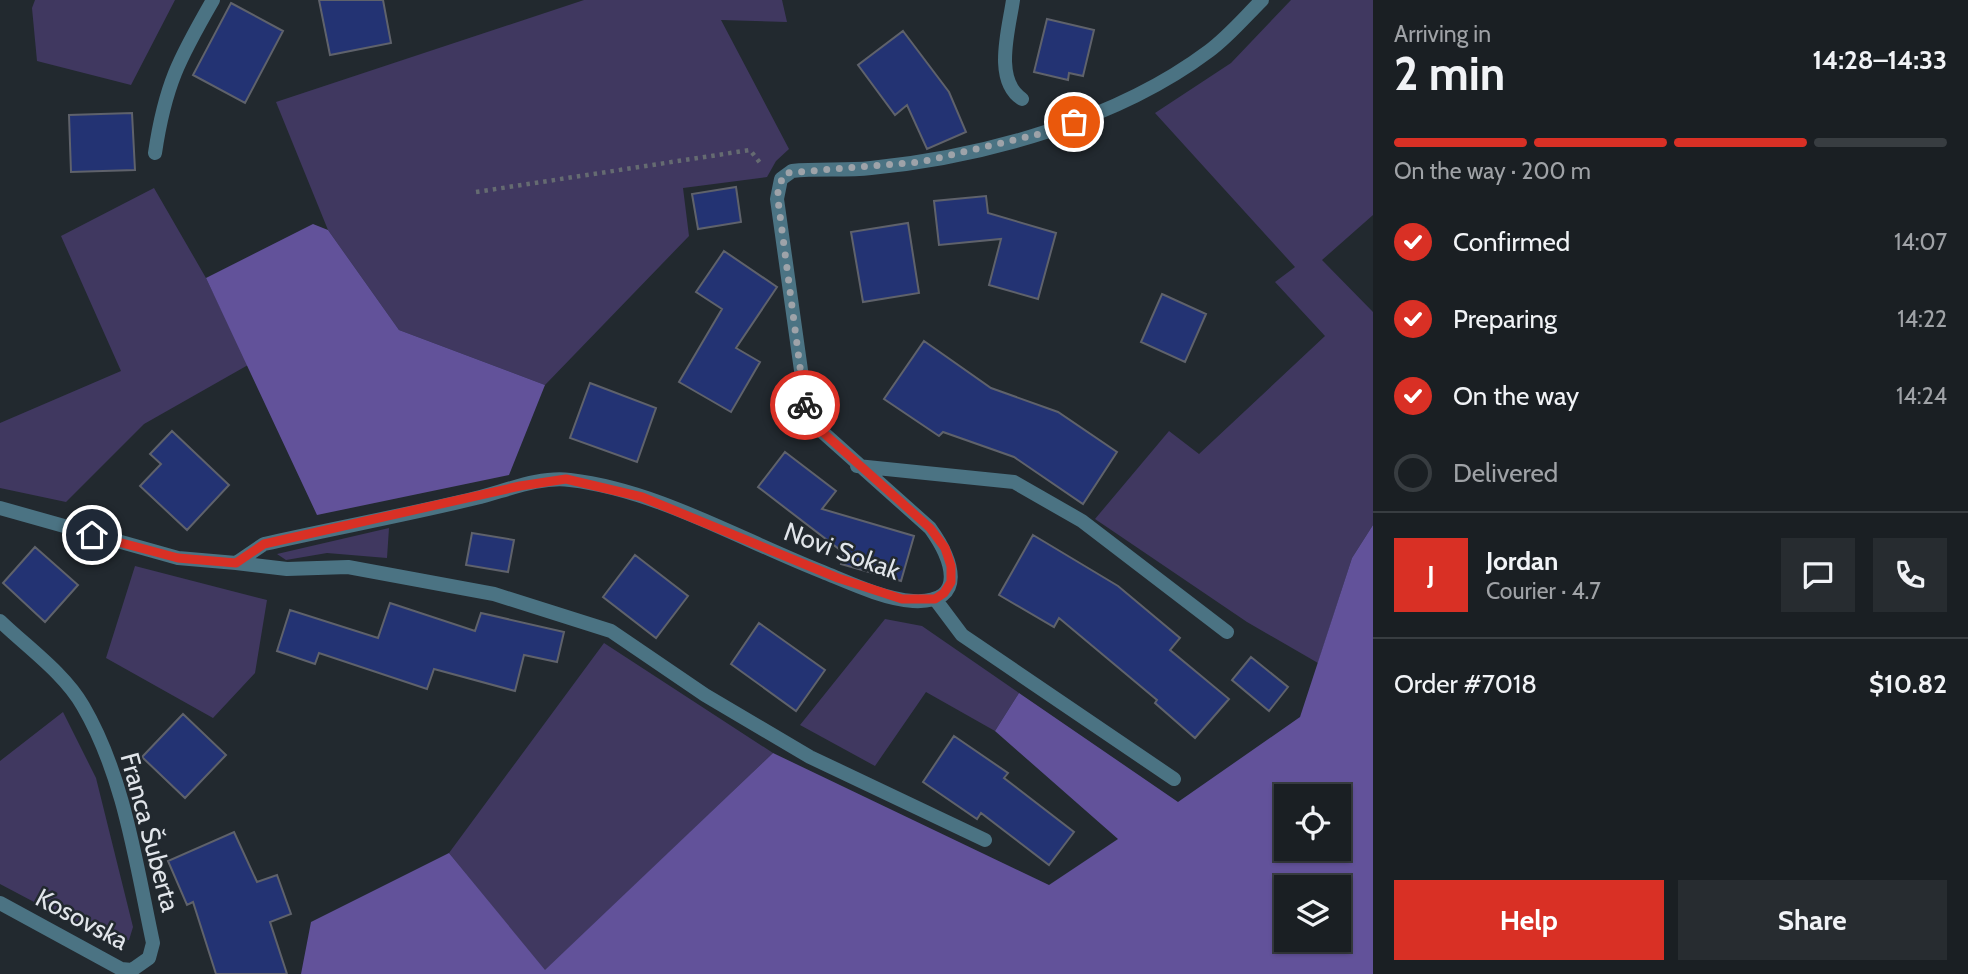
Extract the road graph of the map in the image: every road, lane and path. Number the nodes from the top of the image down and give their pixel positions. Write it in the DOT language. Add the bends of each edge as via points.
graph roads {
  1 [pos="213,0"];
  2 [pos="1013,0"];
  3 [pos="1262,0"];
  4 [pos="1021,99"];
  5 [pos="155,153"];
  6 [pos="781,179"];
  7 [pos="476,192"];
  8 [pos="857,466"];
  9 [pos="0,508"];
  10 [pos="236,563"];
  11 [pos="935,599"];
  12 [pos="0,621"];
  13 [pos="1227,632"];
  14 [pos="1174,779"];
  15 [pos="985,840"];
  16 [pos="0,903"];
  17 [pos="145,970"];
  1 -- 5 [label="street" via="171,76"];
  2 -- 4 [label="street" via="1007,81 1011,92"];
  3 -- 6 [label="street" via="1210,51 1174,74 1052,131 921,162 792,171"];
  6 -- 7 [label="path" via="750,150"];
  6 -- 8 [label="street, Novi Sokak" via="778,200 806,406 818,428"];
  8 -- 11 [label="street, Novi Sokak" via="930,528 945,548 951,582"];
  8 -- 13 [label="street" via="1014,482 1082,521"];
  9 -- 10 [label="street" via="178,558"];
  10 -- 11 [label="street, Novi Sokak" via="264,544 566,479 642,497 876,591 902,599"];
  10 -- 15 [label="street" via="287,569 348,567 494,594 611,631 705,695 810,757"];
  11 -- 14 [label="street" via="962,635"];
  12 -- 17 [label="street, Franca Šuberta" via="76,696 97,735 121,801 153,943"];
  16 -- 17 [label="street, Kosovska" via="121,969"];
}
